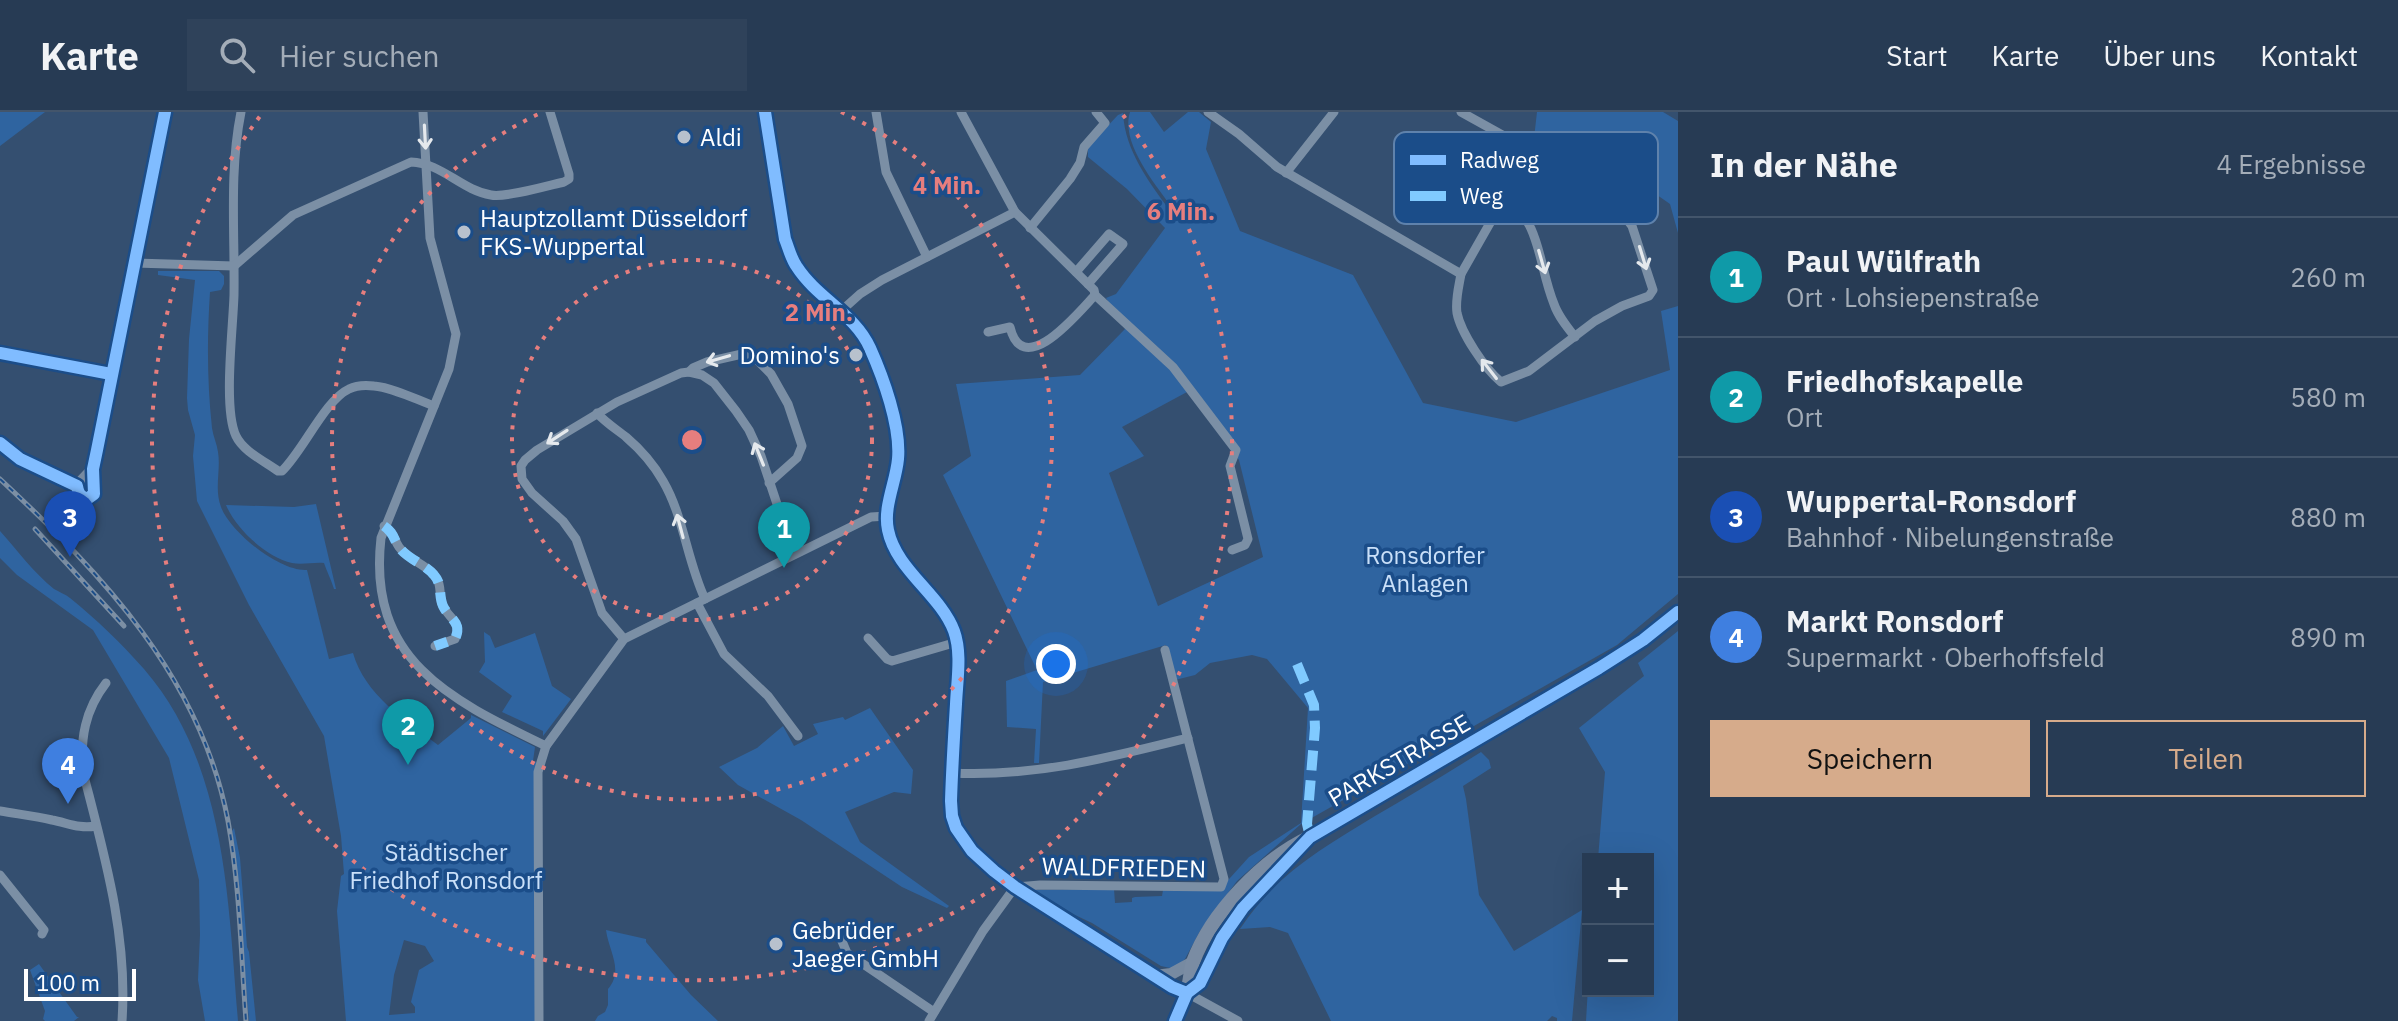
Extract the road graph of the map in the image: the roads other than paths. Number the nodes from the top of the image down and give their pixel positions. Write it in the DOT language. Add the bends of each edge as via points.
graph roads {
  1 [pos="165,112"];
  2 [pos="241,112"];
  3 [pos="423,112"];
  4 [pos="550,112"];
  5 [pos="765,112"];
  6 [pos="876,112"];
  7 [pos="961,112"];
  8 [pos="1096,112"];
  9 [pos="1208,112"];
  10 [pos="1334,112"];
  11 [pos="1461,112"];
  12 [pos="1497,132"];
  13 [pos="426,162"];
  14 [pos="1286,173"];
  15 [pos="1015,212"];
  16 [pos="1489,224"];
  17 [pos="1529,224"];
  18 [pos="1630,224"];
  19 [pos="1030,228"];
  20 [pos="927,257"];
  21 [pos="135,263"];
  22 [pos="234,266"];
  23 [pos="1076,272"];
  24 [pos="1461,274"];
  25 [pos="1088,284"];
  26 [pos="1095,295"];
  27 [pos="841,311"];
  28 [pos="988,332"];
  29 [pos="1575,337"];
  30 [pos="0,353"];
  31 [pos="689,372"];
  32 [pos="111,374"];
  33 [pos="434,406"];
  34 [pos="597,413"];
  35 [pos="93,469"];
  36 [pos="769,483"];
  37 [pos="887,516"];
  38 [pos="384,526"];
  39 [pos="1232,550"];
  40 [pos="801,551"];
  41 [pos="701,601"];
  42 [pos="1678,612"];
  43 [pos="868,638"];
  44 [pos="624,639"];
  45 [pos="957,642"];
  46 [pos="435,646"];
  47 [pos="1165,650"];
  48 [pos="106,683"];
  49 [pos="798,736"];
  50 [pos="1188,738"];
  51 [pos="546,746"];
  52 [pos="952,773"];
  53 [pos="0,811"];
  54 [pos="96,826"];
  55 [pos="1310,837"];
  56 [pos="0,875"];
  57 [pos="1015,887"];
  58 [pos="42,934"];
  59 [pos="839,934"];
  60 [pos="1193,962"];
  61 [pos="1155,976"];
  62 [pos="1187,993"];
  63 [pos="932,1016"];
  64 [pos="122,1021"];
  65 [pos="539,1021"];
  66 [pos="1175,1021"];
  67 [pos="1238,1021"];
  1 -- 21 [label="street"];
  2 -- 22 [label="street" via="234,151"];
  3 -- 13 [label="street, one-way"];
  4 -- 13 [label="street" via="569,174 564,182 495,196"];
  5 -- 27 [label="street" via="791,256 811,284"];
  6 -- 20 [label="street" via="886,172"];
  7 -- 15 [label="street"];
  8 -- 19 [label="street" via="1105,123 1084,147 1070,179"];
  9 -- 14 [label="street"];
  10 -- 14 [label="street"];
  11 -- 12 [label="street"];
  13 -- 22 [label="street" via="411,162 293,215"];
  13 -- 33 [label="street" via="430,238 456,334"];
  14 -- 24 [label="street"];
  15 -- 19 [label="street"];
  15 -- 20 [label="street"];
  16 -- 24 [label="street"];
  17 -- 29 [label="street, one-way" via="1554,306"];
  18 -- 29 [label="street, one-way" via="1652,295 1610,312"];
  19 -- 23 [label="street"];
  20 -- 27 [label="street" via="860,294"];
  21 -- 22 [label="street"];
  21 -- 32 [label="street"];
  22 -- 33 [label="street" via="234,433 241,445 278,471 348,389 376,386"];
  23 -- 25 [label="street"];
  23 -- 25 [label="street" via="1109,234 1123,244"];
  29 -- 24 [label="street, one-way" via="1529,371 1501,382 1462,328 1457,311"];
  25 -- 26 [label="street"];
  26 -- 28 [label="street" via="1045,343 1020,346 1010,327"];
  26 -- 39 [label="street" via="1173,367 1236,450 1230,466 1248,539"];
  27 -- 37 [label="street" via="868,343 894,423 898,459"];
  30 -- 32 [label="street"];
  31 -- 34 [label="street"];
  36 -- 31 [label="street, one-way" via="736,411 714,383"];
  36 -- 31 [label="street, one-way" via="797,458 802,446 771,374 754,357 742,354"];
  32 -- 35 [label="street"];
  33 -- 38 [label="street"];
  41 -- 34 [label="street, one-way" via="675,506 662,479 645,455"];
  34 -- 44 [label="street, one-way" via="537,450 525,460 521,473 525,485 576,539 602,613"];
  36 -- 40 [label="street" via="784,525"];
  37 -- 40 [label="street" via="871,517"];
  37 -- 45 [label="street" via="893,545 943,613"];
  38 -- 46 [label="street" via="440,585 443,607 458,630 455,639"];
  38 -- 51 [label="street" via="378,560 384,599 408,656 458,700"];
  40 -- 41 [label="street"];
  41 -- 44 [label="street"];
  41 -- 49 [label="street" via="724,654 768,696"];
  42 -- 55 [label="main road, PARKSTRASSE" via="1599,668"];
  43 -- 45 [label="street" via="892,661"];
  44 -- 51 [label="street"];
  45 -- 52 [label="street"];
  47 -- 50 [label="street, WALDFRIEDEN"];
  48 -- 54 [label="street" via="86,720 81,752"];
  50 -- 52 [label="street" via="1064,767 1011,774"];
  50 -- 57 [label="street, WALDFRIEDEN" via="1224,879 1221,887"];
  51 -- 65 [label="street" via="538,772"];
  52 -- 57 [label="street" via="956,828 981,860"];
  53 -- 54 [label="street"];
  54 -- 64 [label="street" via="119,930"];
  55 -- 60 [label="main road, PARKSTRASSE" via="1291,846 1238,891"];
  55 -- 62 [label="main road, PARKSTRASSE" via="1243,908 1200,983"];
  56 -- 58 [label="street"];
  57 -- 61 [label="street"];
  57 -- 63 [label="street"];
  59 -- 63 [label="street" via="847,953"];
  60 -- 61 [label="street"];
  60 -- 62 [label="main road, PARKSTRASSE"];
  61 -- 62 [label="street"];
  62 -- 66 [label="main road, PARKSTRASSE"];
  62 -- 67 [label="street"];
}
